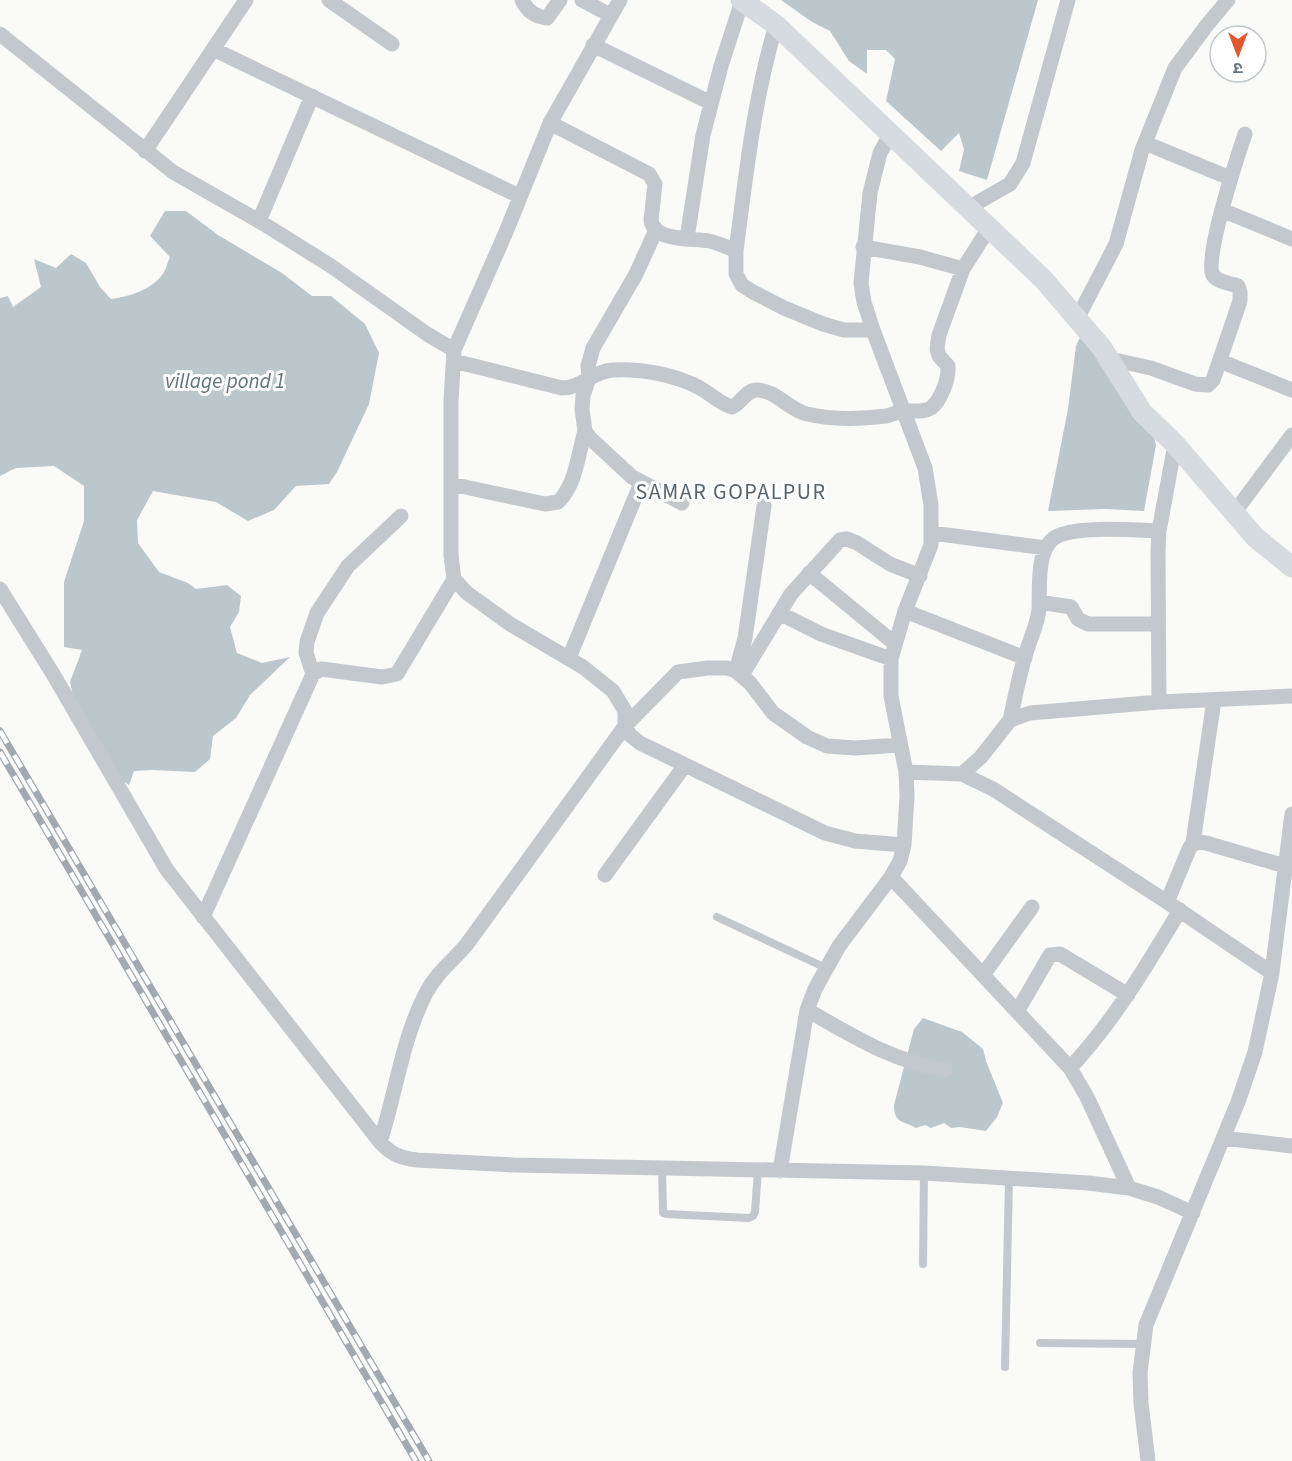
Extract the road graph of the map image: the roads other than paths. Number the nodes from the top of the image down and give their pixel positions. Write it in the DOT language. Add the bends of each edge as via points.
graph roads {
  1 [pos="246,0"];
  2 [pos="329,0"];
  3 [pos="522,0"];
  4 [pos="560,0"];
  5 [pos="582,0"];
  6 [pos="620,0"];
  7 [pos="1068,0"];
  8 [pos="1228,0"];
  9 [pos="742,1"];
  10 [pos="610,15"];
  11 [pos="776,26"];
  12 [pos="0,34"];
  13 [pos="392,44"];
  14 [pos="593,45"];
  15 [pos="213,49"];
  16 [pos="312,96"];
  17 [pos="711,103"];
  18 [pos="550,123"];
  19 [pos="1245,134"];
  20 [pos="890,135"];
  21 [pos="1145,143"];
  22 [pos="145,151"];
  23 [pos="1230,178"];
  24 [pos="519,196"];
  25 [pos="968,208"];
  26 [pos="1222,210"];
  27 [pos="259,221"];
  28 [pos="989,228"];
  29 [pos="656,230"];
  30 [pos="687,238"];
  31 [pos="1292,239"];
  32 [pos="863,247"];
  33 [pos="736,251"];
  34 [pos="963,269"];
  35 [pos="1077,319"];
  36 [pos="873,330"];
  37 [pos="454,355"];
  38 [pos="1110,359"];
  39 [pos="1220,361"];
  40 [pos="589,378"];
  41 [pos="1292,390"];
  42 [pos="903,411"];
  43 [pos="585,431"];
  44 [pos="1292,435"];
  45 [pos="1175,444"];
  46 [pos="641,483"];
  47 [pos="450,484"];
  48 [pos="682,503"];
  49 [pos="764,506"];
  50 [pos="1234,513"];
  51 [pos="401,516"];
  52 [pos="1159,531"];
  53 [pos="932,533"];
  54 [pos="1046,548"];
  55 [pos="1292,567"];
  56 [pos="809,573"];
  57 [pos="920,576"];
  58 [pos="454,579"];
  59 [pos="0,589"];
  60 [pos="1039,602"];
  61 [pos="905,611"];
  62 [pos="779,613"];
  63 [pos="1158,624"];
  64 [pos="894,643"];
  65 [pos="1024,657"];
  66 [pos="569,658"];
  67 [pos="891,659"];
  68 [pos="739,673"];
  69 [pos="313,674"];
  70 [pos="1292,696"];
  71 [pos="1214,700"];
  72 [pos="1159,702"];
  73 [pos="1010,720"];
  74 [pos="625,726"];
  75 [pos="900,745"];
  76 [pos="685,765"];
  77 [pos="906,772"];
  78 [pos="962,774"];
  79 [pos="1292,814"];
  80 [pos="1193,843"];
  81 [pos="904,845"];
  82 [pos="1289,867"];
  83 [pos="605,875"];
  84 [pos="891,877"];
  85 [pos="1174,906"];
  86 [pos="1032,907"];
  87 [pos="203,917"];
  88 [pos="717,917"];
  89 [pos="1285,930"];
  90 [pos="826,968"];
  91 [pos="1272,973"];
  92 [pos="983,975"];
  93 [pos="1128,995"];
  94 [pos="807,1010"];
  95 [pos="1018,1010"];
  96 [pos="1070,1068"];
  97 [pos="945,1070"];
  98 [pos="1223,1138"];
  99 [pos="380,1142"];
  100 [pos="1292,1146"];
  101 [pos="662,1168"];
  102 [pos="758,1170"];
  103 [pos="780,1171"];
  104 [pos="924,1173"];
  105 [pos="1009,1178"];
  106 [pos="1130,1188"];
  107 [pos="1193,1213"];
  108 [pos="923,1264"];
  109 [pos="1040,1343"];
  110 [pos="1142,1344"];
  111 [pos="1005,1367"];
  112 [pos="1148,1461"];
  1 -- 15 [label="street"];
  2 -- 13 [label="street"];
  3 -- 4 [label="street" via="531,13 547,18"];
  5 -- 10 [label="street"];
  6 -- 10 [label="street"];
  7 -- 25 [label="street" via="1021,168 1010,184"];
  8 -- 21 [label="street" via="1175,68"];
  9 -- 11 [label="street"];
  9 -- 17 [label="street"];
  10 -- 14 [label="street"];
  11 -- 20 [label="street"];
  11 -- 33 [label="street" via="756,114"];
  12 -- 22 [label="street"];
  14 -- 17 [label="street"];
  14 -- 18 [label="street"];
  15 -- 16 [label="street"];
  15 -- 22 [label="street"];
  16 -- 24 [label="street"];
  16 -- 27 [label="street"];
  17 -- 30 [label="street"];
  18 -- 24 [label="street"];
  18 -- 29 [label="street" via="649,174 655,184 651,220"];
  19 -- 23 [label="street"];
  20 -- 25 [label="street"];
  20 -- 32 [label="street" via="874,174"];
  21 -- 23 [label="street"];
  21 -- 35 [label="street" via="1116,244"];
  22 -- 27 [label="street" via="172,172"];
  23 -- 26 [label="street"];
  24 -- 37 [label="street"];
  25 -- 28 [label="street"];
  26 -- 31 [label="street"];
  26 -- 39 [label="street" via="1211,273 1238,286 1240,301"];
  27 -- 37 [label="street" via="331,266"];
  28 -- 34 [label="street"];
  28 -- 35 [label="street" via="1044,280"];
  29 -- 30 [label="street"];
  29 -- 40 [label="street" via="636,274 597,337 588,366"];
  30 -- 33 [label="street"];
  32 -- 34 [label="street"];
  32 -- 36 [label="street" via="861,283"];
  33 -- 36 [label="street" via="736,274 742,285 753,292 823,324 844,330"];
  34 -- 42 [label="street" via="937,344 939,356 948,366 942,393 931,408"];
  35 -- 38 [label="street"];
  36 -- 42 [label="street"];
  37 -- 40 [label="street" via="562,388 578,387"];
  37 -- 47 [label="street"];
  38 -- 39 [label="street" via="1204,385 1213,380"];
  38 -- 45 [label="street" via="1142,412"];
  39 -- 41 [label="street"];
  40 -- 42 [label="street" via="610,370 643,371 685,381 732,407 756,390 772,394 795,410 824,417 888,416"];
  40 -- 43 [label="street" via="582,409"];
  42 -- 53 [label="street" via="925,468"];
  43 -- 46 [label="street"];
  43 -- 47 [label="street" via="572,478 558,502 545,504"];
  44 -- 50 [label="street"];
  45 -- 50 [label="street"];
  45 -- 52 [label="street"];
  46 -- 48 [label="street"];
  46 -- 66 [label="street"];
  47 -- 58 [label="street"];
  49 -- 68 [label="street"];
  50 -- 55 [label="street" via="1270,551"];
  51 -- 69 [label="street" via="348,566 317,613 306,653"];
  52 -- 54 [label="street" via="1076,531 1052,539"];
  52 -- 63 [label="street"];
  53 -- 54 [label="street"];
  53 -- 57 [label="street"];
  54 -- 60 [label="street"];
  56 -- 57 [label="street" via="836,543 847,539"];
  56 -- 62 [label="street"];
  56 -- 64 [label="street"];
  57 -- 61 [label="street"];
  58 -- 66 [label="street" via="487,609"];
  58 -- 69 [label="street" via="397,674 382,677 321,669"];
  59 -- 87 [label="street" via="145,835"];
  60 -- 63 [label="street" via="1071,607 1078,619 1088,624"];
  60 -- 65 [label="street"];
  61 -- 64 [label="street"];
  61 -- 65 [label="street"];
  62 -- 67 [label="street" via="821,634"];
  62 -- 68 [label="street"];
  63 -- 72 [label="street"];
  64 -- 67 [label="street"];
  65 -- 73 [label="street"];
  66 -- 74 [label="street" via="613,691 625,711"];
  67 -- 75 [label="street" via="891,696"];
  68 -- 74 [label="street" via="728,668 678,672"];
  68 -- 75 [label="street" via="773,713 819,743 839,747"];
  69 -- 87 [label="street"];
  70 -- 71 [label="street"];
  71 -- 72 [label="street"];
  71 -- 80 [label="street"];
  72 -- 73 [label="street" via="1030,713"];
  73 -- 78 [label="street"];
  74 -- 76 [label="street" via="640,743"];
  74 -- 99 [label="street" via="467,944 426,991 404,1052"];
  75 -- 77 [label="street"];
  76 -- 81 [label="street" via="825,833 855,841"];
  76 -- 83 [label="street"];
  77 -- 78 [label="street"];
  77 -- 81 [label="street"];
  78 -- 85 [label="street" via="993,789"];
  79 -- 82 [label="street"];
  80 -- 82 [label="street" via="1201,841"];
  80 -- 85 [label="street"];
  81 -- 84 [label="street"];
  82 -- 89 [label="street"];
  84 -- 90 [label="street"];
  84 -- 92 [label="street"];
  85 -- 91 [label="street"];
  85 -- 93 [label="street"];
  86 -- 92 [label="street"];
  87 -- 99 [label="street"];
  88 -- 90 [label="lane"];
  89 -- 91 [label="street"];
  90 -- 94 [label="street"];
  91 -- 98 [label="street" via="1255,1052"];
  92 -- 95 [label="street"];
  93 -- 95 [label="street" via="1054,953"];
  93 -- 96 [label="street"];
  94 -- 97 [label="street" via="877,1050 918,1066"];
  94 -- 103 [label="street"];
  95 -- 96 [label="street"];
  96 -- 106 [label="street"];
  98 -- 100 [label="street"];
  98 -- 107 [label="street"];
  99 -- 101 [label="street" via="389,1152 417,1160"];
  101 -- 102 [label="street"];
  101 -- 102 [label="lane" via="663,1213 749,1218 755,1212"];
  102 -- 103 [label="street"];
  103 -- 104 [label="street"];
  104 -- 105 [label="street"];
  104 -- 108 [label="lane"];
  105 -- 106 [label="street"];
  105 -- 111 [label="lane"];
  106 -- 107 [label="street"];
  107 -- 110 [label="street" via="1158,1294"];
  109 -- 110 [label="lane"];
  110 -- 112 [label="street" via="1141,1403"];
}
